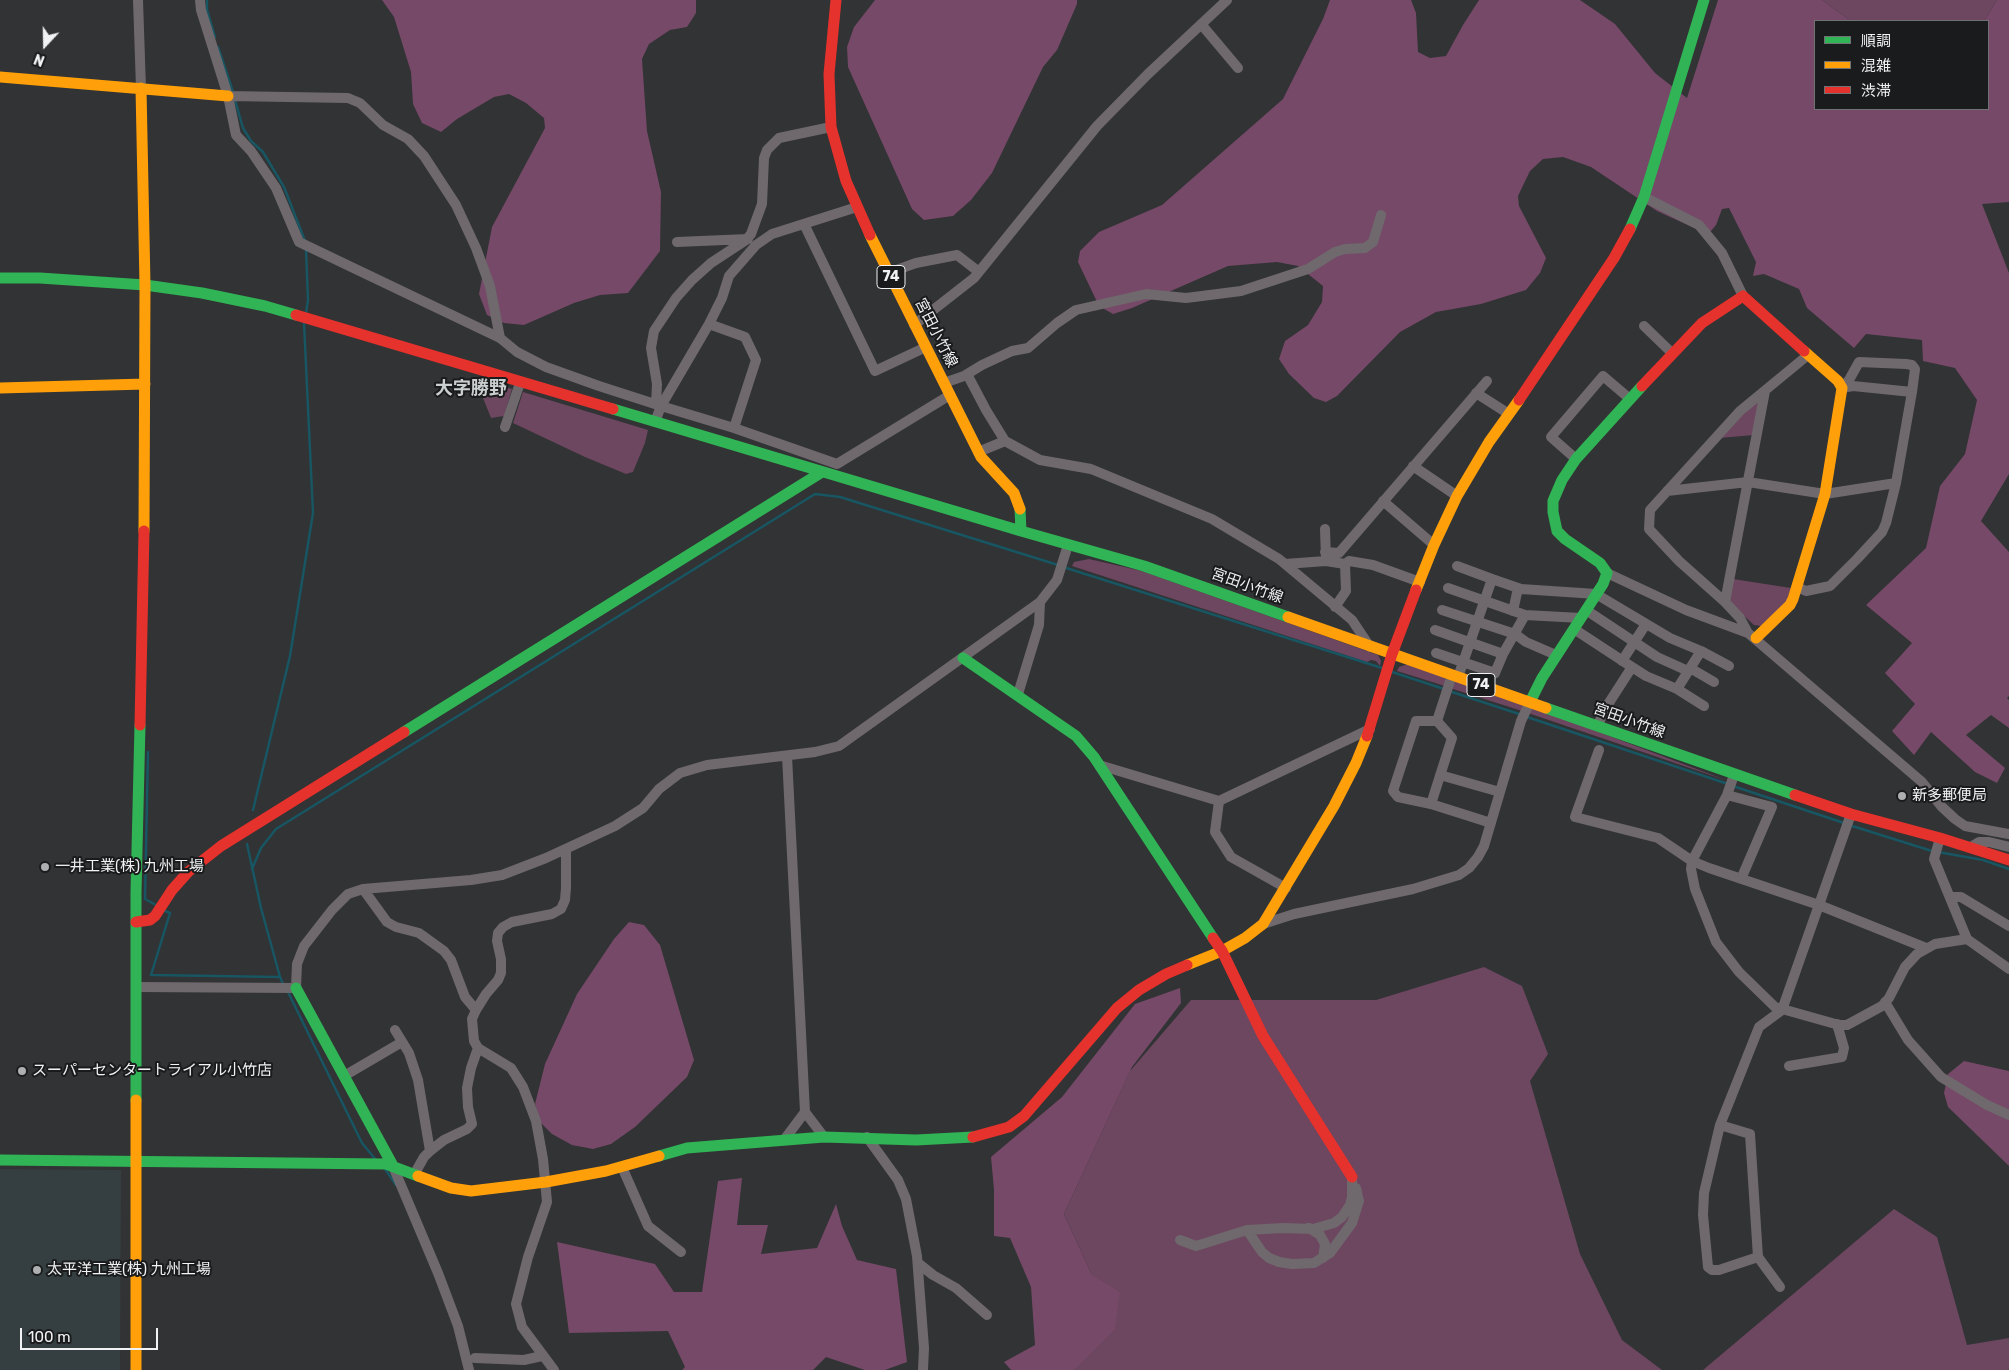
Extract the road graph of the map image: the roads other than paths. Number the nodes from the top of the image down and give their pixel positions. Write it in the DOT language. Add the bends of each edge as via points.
graph roads {
  1 [pos="138,0"];
  2 [pos="200,0"];
  3 [pos="836,0"];
  4 [pos="1227,0"];
  5 [pos="1704,0"];
  6 [pos="1201,24"];
  7 [pos="1238,68"];
  8 [pos="0,77"];
  9 [pos="141,88"];
  10 [pos="228,96"];
  11 [pos="831,128"];
  12 [pos="1644,197"];
  13 [pos="857,207"];
  14 [pos="1380,215"];
  15 [pos="804,224"];
  16 [pos="747,239"];
  17 [pos="761,240"];
  18 [pos="677,242"];
  19 [pos="979,272"];
  20 [pos="888,273"];
  21 [pos="0,278"];
  22 [pos="145,285"];
  23 [pos="1743,296"];
  24 [pos="710,324"];
  25 [pos="914,325"];
  26 [pos="1644,326"];
  27 [pos="500,338"];
  28 [pos="926,347"];
  29 [pos="1672,354"];
  30 [pos="1808,355"];
  31 [pos="968,374"];
  32 [pos="1487,381"];
  33 [pos="520,383"];
  34 [pos="145,384"];
  35 [pos="944,384"];
  36 [pos="0,388"];
  37 [pos="1842,388"];
  38 [pos="1765,392"];
  39 [pos="1912,392"];
  40 [pos="1476,393"];
  41 [pos="950,394"];
  42 [pos="1630,399"];
  43 [pos="658,405"];
  44 [pos="1509,414"];
  45 [pos="655,422"];
  46 [pos="507,424"];
  47 [pos="734,428"];
  48 [pos="1005,441"];
  49 [pos="978,452"];
  50 [pos="1576,460"];
  51 [pos="1414,466"];
  52 [pos="822,472"];
  53 [pos="1748,482"];
  54 [pos="1896,484"];
  55 [pos="1667,491"];
  56 [pos="1825,494"];
  57 [pos="1457,496"];
  58 [pos="1384,501"];
  59 [pos="1324,529"];
  60 [pos="1021,531"];
  61 [pos="1068,545"];
  62 [pos="1434,545"];
  63 [pos="1326,556"];
  64 [pos="1285,564"];
  65 [pos="1346,564"];
  66 [pos="1457,566"];
  67 [pos="1607,573"];
  68 [pos="1492,579"];
  69 [pos="1420,582"];
  70 [pos="1797,587"];
  71 [pos="1448,588"];
  72 [pos="1518,588"];
  73 [pos="1596,594"];
  74 [pos="1485,601"];
  75 [pos="1040,602"];
  76 [pos="1725,602"];
  77 [pos="1335,606"];
  78 [pos="1442,610"];
  79 [pos="1514,611"];
  80 [pos="1583,614"];
  81 [pos="1525,615"];
  82 [pos="1477,622"];
  83 [pos="1646,624"];
  84 [pos="1574,629"];
  85 [pos="1435,630"];
  86 [pos="1514,634"];
  87 [pos="1752,636"];
  88 [pos="1634,642"];
  89 [pos="1470,643"];
  90 [pos="1371,647"];
  91 [pos="1701,651"];
  92 [pos="1436,653"];
  93 [pos="1392,654"];
  94 [pos="1503,654"];
  95 [pos="1556,655"];
  96 [pos="963,658"];
  97 [pos="1622,661"];
  98 [pos="1464,662"];
  99 [pos="1729,666"];
  100 [pos="1632,668"];
  101 [pos="1690,669"];
  102 [pos="1455,676"];
  103 [pos="1714,682"];
  104 [pos="1677,690"];
  105 [pos="1018,694"];
  106 [pos="1704,706"];
  107 [pos="1525,712"];
  108 [pos="1437,721"];
  109 [pos="1598,726"];
  110 [pos="1370,729"];
  111 [pos="1599,750"];
  112 [pos="787,756"];
  113 [pos="1099,765"];
  114 [pos="1440,774"];
  115 [pos="1730,786"];
  116 [pos="1500,792"];
  117 [pos="1219,801"];
  118 [pos="1431,804"];
  119 [pos="1848,822"];
  120 [pos="1490,823"];
  121 [pos="2009,834"];
  122 [pos="1940,838"];
  123 [pos="1971,847"];
  124 [pos="2009,847"];
  125 [pos="566,848"];
  126 [pos="2009,860"];
  127 [pos="1692,861"];
  128 [pos="1741,879"];
  129 [pos="1286,888"];
  130 [pos="363,889"];
  131 [pos="1952,897"];
  132 [pos="1819,905"];
  133 [pos="136,922"];
  134 [pos="1263,924"];
  135 [pos="2009,926"];
  136 [pos="1968,939"];
  137 [pos="1926,948"];
  138 [pos="1222,951"];
  139 [pos="2009,970"];
  140 [pos="136,987"];
  141 [pos="294,988"];
  142 [pos="1885,1002"];
  143 [pos="476,1010"];
  144 [pos="1782,1010"];
  145 [pos="1837,1024"];
  146 [pos="395,1030"];
  147 [pos="402,1042"];
  148 [pos="478,1048"];
  149 [pos="1789,1066"];
  150 [pos="344,1076"];
  151 [pos="805,1112"];
  152 [pos="2009,1115"];
  153 [pos="1720,1125"];
  154 [pos="824,1137"];
  155 [pos="867,1137"];
  156 [pos="784,1140"];
  157 [pos="430,1151"];
  158 [pos="0,1160"];
  159 [pos="135,1161"];
  160 [pos="389,1164"];
  161 [pos="622,1167"];
  162 [pos="415,1174"];
  163 [pos="1352,1178"];
  164 [pos="546,1182"];
  165 [pos="1309,1228"];
  166 [pos="1247,1230"];
  167 [pos="1180,1240"];
  168 [pos="681,1252"];
  169 [pos="1758,1257"];
  170 [pos="1323,1258"];
  171 [pos="918,1263"];
  172 [pos="1780,1287"];
  173 [pos="987,1315"];
  174 [pos="542,1356"];
  175 [pos="475,1358"];
  176 [pos="136,1370"];
  177 [pos="469,1370"];
  178 [pos="554,1370"];
  179 [pos="923,1370"];
  1 -- 9 [label="street"];
  2 -- 10 [label="street"];
  3 -- 11 [label="street, 宮田小竹線 / 74" via="829,74"];
  4 -- 6 [label="street"];
  5 -- 12 [label="street"];
  6 -- 7 [label="street"];
  6 -- 19 [label="street" via="1097,126"];
  8 -- 9 [label="street"];
  9 -- 10 [label="street"];
  9 -- 22 [label="street"];
  10 -- 27 [label="street" via="236,135 268,174 283,201 298,242"];
  10 -- 27 [label="street" via="348,98 360,102 383,125 408,139 424,156 456,205 476,248 490,286"];
  11 -- 13 [label="street, 宮田小竹線 / 74"];
  11 -- 16 [label="street" via="789,135 773,142 764,158 759,214"];
  12 -- 23 [label="street" via="1699,225 1722,252"];
  12 -- 44 [label="street" via="1614,258"];
  13 -- 15 [label="street"];
  13 -- 20 [label="street, 宮田小竹線 / 74"];
  14 -- 31 [label="street" via="1373,242 1365,248 1345,248 1308,269 1241,292 1186,298 1146,294 1076,310 1028,348 982,365"];
  15 -- 17 [label="street"];
  15 -- 28 [label="street" via="875,371"];
  16 -- 17 [label="street"];
  16 -- 18 [label="street"];
  16 -- 43 [label="street" via="692,280 654,331 651,348"];
  17 -- 24 [label="street" via="729,276"];
  19 -- 20 [label="street" via="956,255 916,263"];
  19 -- 25 [label="street"];
  20 -- 25 [label="street, 宮田小竹線 / 74"];
  21 -- 22 [label="street"];
  22 -- 33 [label="street" via="232,299 298,315"];
  22 -- 34 [label="street"];
  23 -- 29 [label="street" via="1702,323"];
  23 -- 30 [label="street"];
  24 -- 43 [label="street"];
  24 -- 47 [label="street" via="745,337 756,360"];
  25 -- 28 [label="street, 宮田小竹線 / 74"];
  26 -- 29 [label="street"];
  27 -- 43 [label="street" via="517,352 546,367"];
  28 -- 35 [label="street, 宮田小竹線 / 74"];
  29 -- 42 [label="street"];
  30 -- 37 [label="street"];
  30 -- 38 [label="street"];
  31 -- 35 [label="street"];
  31 -- 48 [label="street"];
  32 -- 40 [label="street"];
  33 -- 45 [label="street"];
  33 -- 46 [label="street"];
  34 -- 36 [label="street"];
  34 -- 133 [label="street"];
  35 -- 41 [label="street, 宮田小竹線 / 74"];
  37 -- 39 [label="street" via="1853,386"];
  37 -- 39 [label="street" via="1859,362 1906,364 1915,369"];
  37 -- 56 [label="street"];
  38 -- 53 [label="street"];
  38 -- 55 [label="street" via="1740,411"];
  39 -- 54 [label="street"];
  40 -- 44 [label="street"];
  40 -- 51 [label="street"];
  41 -- 47 [label="street" via="837,464"];
  41 -- 49 [label="street, 宮田小竹線 / 74"];
  42 -- 50 [label="street"];
  42 -- 50 [label="street" via="1603,376 1551,437"];
  43 -- 45 [label="street"];
  43 -- 47 [label="street"];
  44 -- 57 [label="street"];
  45 -- 52 [label="street"];
  48 -- 49 [label="street"];
  48 -- 64 [label="street" via="1040,460 1091,469 1212,519"];
  49 -- 60 [label="street, 宮田小竹線 / 74" via="1014,493 1020,507"];
  50 -- 67 [label="street" via="1556,490 1554,522 1565,539 1600,563"];
  51 -- 57 [label="street"];
  51 -- 58 [label="street"];
  52 -- 60 [label="street"];
  52 -- 133 [label="street" via="221,846 183,878 155,916"];
  53 -- 55 [label="street"];
  53 -- 56 [label="street"];
  53 -- 76 [label="street"];
  54 -- 56 [label="street"];
  54 -- 70 [label="street" via="1882,532 1857,559 1830,586 1806,591"];
  55 -- 76 [label="street" via="1650,510 1650,530 1678,561"];
  56 -- 70 [label="street"];
  57 -- 62 [label="street"];
  58 -- 62 [label="street"];
  58 -- 63 [label="street" via="1338,553"];
  59 -- 63 [label="street"];
  60 -- 61 [label="street, 宮田小竹線 / 74"];
  61 -- 75 [label="street" via="1057,580"];
  61 -- 90 [label="street, 宮田小竹線 / 74" via="1144,566"];
  62 -- 69 [label="street"];
  63 -- 64 [label="street"];
  63 -- 65 [label="street"];
  64 -- 77 [label="street"];
  65 -- 69 [label="street" via="1373,565"];
  65 -- 77 [label="street" via="1346,591"];
  66 -- 68 [label="street"];
  67 -- 73 [label="street"];
  67 -- 87 [label="street"];
  68 -- 72 [label="street"];
  68 -- 74 [label="street"];
  69 -- 93 [label="street"];
  70 -- 87 [label="street" via="1790,605"];
  71 -- 74 [label="street"];
  72 -- 73 [label="street"];
  72 -- 79 [label="street"];
  73 -- 80 [label="street"];
  73 -- 83 [label="street"];
  74 -- 79 [label="street"];
  74 -- 82 [label="street"];
  75 -- 96 [label="street"];
  75 -- 105 [label="street" via="1039,625"];
  76 -- 87 [label="street"];
  77 -- 90 [label="street" via="1352,620"];
  78 -- 82 [label="street"];
  79 -- 81 [label="street"];
  80 -- 81 [label="street"];
  80 -- 84 [label="street"];
  80 -- 88 [label="street"];
  81 -- 86 [label="street"];
  82 -- 86 [label="street"];
  82 -- 89 [label="street"];
  83 -- 88 [label="street"];
  83 -- 91 [label="street"];
  84 -- 95 [label="street"];
  84 -- 97 [label="street"];
  85 -- 89 [label="street"];
  86 -- 94 [label="street"];
  86 -- 95 [label="street"];
  87 -- 121 [label="street" via="1922,782 1955,819 1966,826"];
  88 -- 97 [label="street"];
  88 -- 101 [label="street" via="1657,657"];
  89 -- 94 [label="street"];
  89 -- 98 [label="street"];
  90 -- 93 [label="street, 宮田小竹線 / 74"];
  91 -- 99 [label="street"];
  91 -- 101 [label="street"];
  92 -- 98 [label="street"];
  93 -- 102 [label="street, 宮田小竹線 / 74"];
  93 -- 110 [label="street"];
  94 -- 98 [label="street" via="1495,672"];
  95 -- 107 [label="street"];
  96 -- 105 [label="street"];
  96 -- 112 [label="street" via="839,746"];
  97 -- 100 [label="street"];
  98 -- 102 [label="street"];
  100 -- 104 [label="street"];
  100 -- 109 [label="street" via="1603,712"];
  101 -- 103 [label="street"];
  101 -- 104 [label="street"];
  102 -- 107 [label="street, 宮田小竹線 / 74"];
  102 -- 108 [label="street"];
  104 -- 106 [label="street"];
  105 -- 113 [label="street" via="1076,736"];
  107 -- 109 [label="street, 宮田小竹線 / 74"];
  107 -- 116 [label="street"];
  108 -- 114 [label="street" via="1452,738"];
  108 -- 118 [label="street" via="1416,721 1393,791 1398,797"];
  109 -- 115 [label="street, 宮田小竹線 / 74"];
  110 -- 117 [label="street"];
  110 -- 129 [label="street" via="1334,806"];
  111 -- 127 [label="street" via="1574,817 1658,838"];
  112 -- 125 [label="street" via="707,765 680,773 659,789 644,808 615,826"];
  112 -- 151 [label="street"];
  113 -- 117 [label="street"];
  113 -- 138 [label="street"];
  114 -- 116 [label="street"];
  114 -- 118 [label="street"];
  115 -- 119 [label="street, 宮田小竹線 / 74"];
  115 -- 127 [label="street"];
  115 -- 128 [label="street" via="1772,807"];
  116 -- 120 [label="street"];
  117 -- 129 [label="street" via="1215,832 1231,857"];
  118 -- 120 [label="street"];
  119 -- 122 [label="street, 宮田小竹線 / 74"];
  119 -- 132 [label="street"];
  120 -- 134 [label="street" via="1478,857 1459,875"];
  122 -- 123 [label="street, 宮田小竹線 / 74"];
  122 -- 131 [label="street" via="1934,859"];
  123 -- 124 [label="street" via="1979,842 1989,842"];
  123 -- 126 [label="street, 宮田小竹線 / 74"];
  125 -- 130 [label="street" via="502,875"];
  125 -- 143 [label="street" via="566,888 561,909 503,927 497,942 501,973"];
  127 -- 128 [label="street"];
  127 -- 144 [label="street" via="1695,889 1716,942 1760,995"];
  128 -- 132 [label="street"];
  129 -- 134 [label="street"];
  130 -- 141 [label="street" via="348,894 304,946 297,964"];
  130 -- 143 [label="street" via="387,922 419,933 444,951 451,960 465,997"];
  131 -- 135 [label="street" via="1961,897"];
  131 -- 136 [label="street"];
  132 -- 137 [label="street"];
  132 -- 144 [label="street"];
  133 -- 140 [label="street"];
  134 -- 138 [label="street"];
  136 -- 137 [label="street"];
  136 -- 139 [label="street"];
  137 -- 142 [label="street" via="1905,967"];
  138 -- 155 [label="street" via="1166,974 1117,1008 1024,1116 1009,1127 967,1138 916,1140"];
  138 -- 163 [label="street" via="1263,1036"];
  140 -- 141 [label="street"];
  140 -- 159 [label="street"];
  141 -- 150 [label="street"];
  142 -- 145 [label="street" via="1847,1025"];
  142 -- 152 [label="street" via="1908,1040 1942,1077"];
  143 -- 148 [label="street" via="472,1020"];
  144 -- 145 [label="street"];
  144 -- 153 [label="street" via="1760,1026"];
  145 -- 149 [label="street" via="1844,1048 1842,1057"];
  146 -- 147 [label="street"];
  147 -- 150 [label="street"];
  147 -- 157 [label="street" via="418,1080"];
  148 -- 157 [label="street" via="467,1088 472,1124"];
  148 -- 164 [label="street" via="511,1068 523,1087 536,1121"];
  150 -- 160 [label="street"];
  151 -- 154 [label="street"];
  151 -- 156 [label="street"];
  153 -- 169 [label="street" via="1750,1134"];
  153 -- 169 [label="street" via="1704,1193 1708,1267 1719,1270"];
  154 -- 155 [label="street"];
  154 -- 156 [label="street"];
  155 -- 171 [label="street" via="898,1180 906,1199"];
  156 -- 161 [label="street" via="687,1148"];
  157 -- 162 [label="street"];
  158 -- 159 [label="street"];
  159 -- 160 [label="street"];
  159 -- 176 [label="street"];
  160 -- 162 [label="street"];
  160 -- 177 [label="street" via="458,1326"];
  161 -- 164 [label="street"];
  161 -- 168 [label="street" via="648,1226"];
  162 -- 164 [label="street" via="452,1188 471,1191"];
  163 -- 165 [label="street" via="1350,1205 1342,1217 1334,1223"];
  163 -- 170 [label="street" via="1358,1191 1354,1218 1347,1232"];
  164 -- 174 [label="street" via="547,1202 516,1304 522,1327"];
  165 -- 166 [label="street"];
  165 -- 170 [label="street" via="1320,1235 1324,1244"];
  166 -- 167 [label="street" via="1196,1246"];
  166 -- 170 [label="street" via="1262,1252 1279,1262 1302,1265"];
  169 -- 172 [label="street"];
  171 -- 173 [label="street" via="956,1288"];
  171 -- 179 [label="street"];
  174 -- 175 [label="street" via="524,1360"];
  174 -- 178 [label="street"];
}
